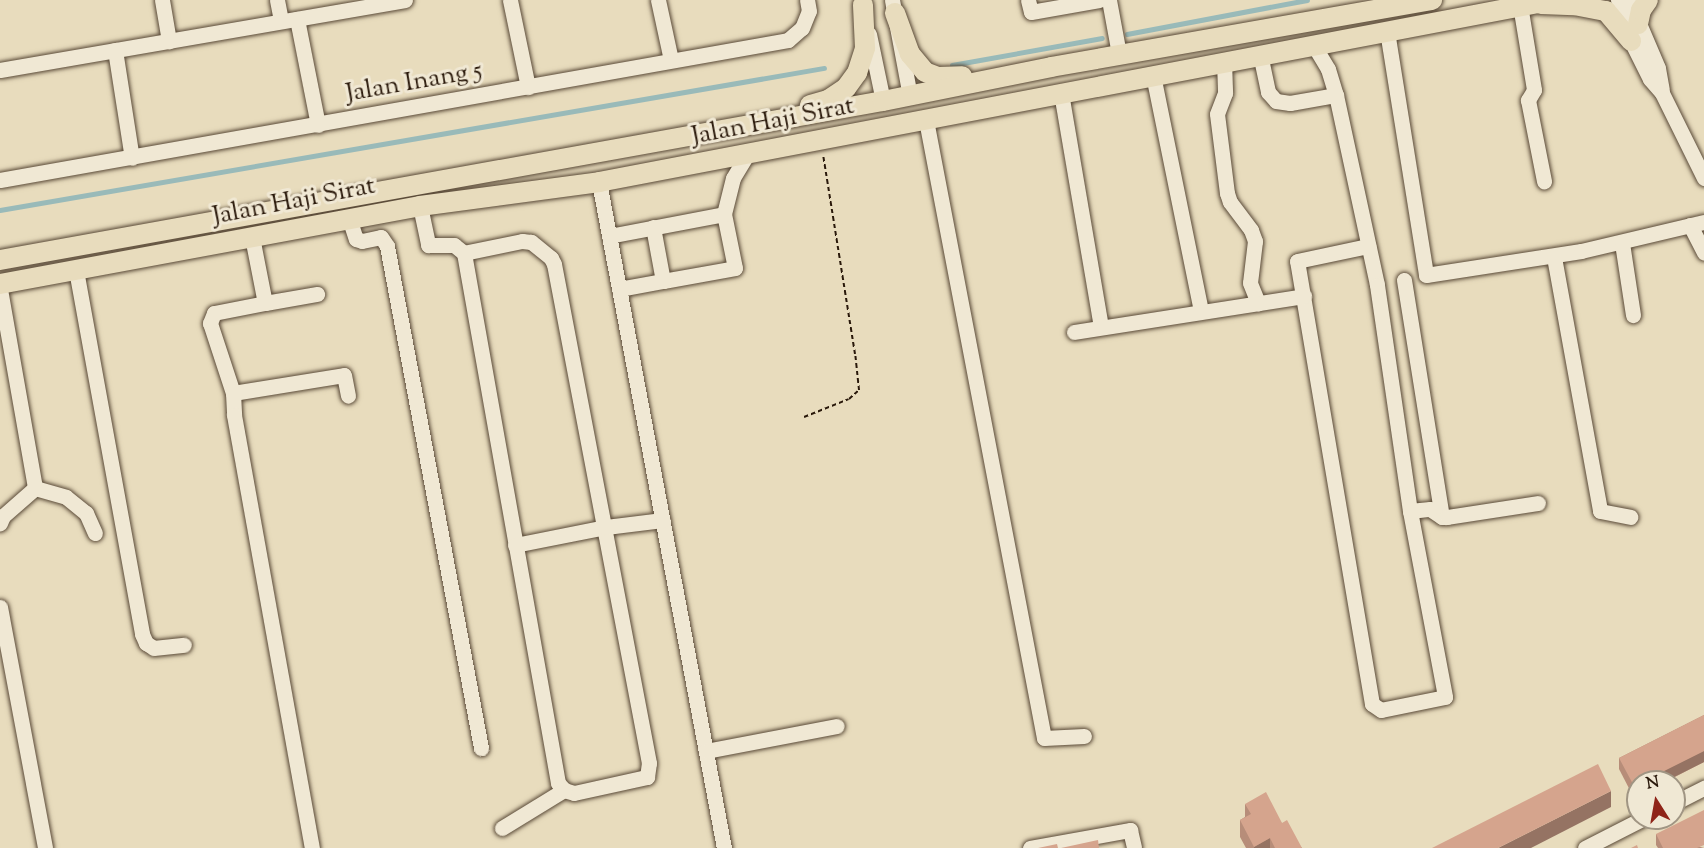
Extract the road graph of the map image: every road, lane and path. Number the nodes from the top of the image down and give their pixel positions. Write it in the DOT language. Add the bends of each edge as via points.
graph roads {
  1 [pos="162,0"];
  2 [pos="277,0"];
  3 [pos="405,0"];
  4 [pos="510,0"];
  5 [pos="658,0"];
  6 [pos="807,0"];
  7 [pos="1028,0"];
  8 [pos="1099,0"];
  9 [pos="1109,0"];
  10 [pos="1432,0"];
  11 [pos="1482,0"];
  12 [pos="1618,0"];
  13 [pos="1629,0"];
  14 [pos="1648,0"];
  15 [pos="863,3"];
  16 [pos="1536,3"];
  17 [pos="893,6"];
  18 [pos="1341,17"];
  19 [pos="297,19"];
  20 [pos="281,21"];
  21 [pos="1387,31"];
  22 [pos="1634,32"];
  23 [pos="169,41"];
  24 [pos="1314,44"];
  25 [pos="1158,47"];
  26 [pos="115,50"];
  27 [pos="1119,54"];
  28 [pos="1260,54"];
  29 [pos="671,60"];
  30 [pos="1224,61"];
  31 [pos="1051,66"];
  32 [pos="0,70"];
  33 [pos="1153,75"];
  34 [pos="528,87"];
  35 [pos="1061,93"];
  36 [pos="1336,95"];
  37 [pos="897,103"];
  38 [pos="926,120"];
  39 [pos="318,124"];
  40 [pos="821,141"];
  41 [pos="747,155"];
  42 [pos="132,158"];
  43 [pos="532,165"];
  44 [pos="1704,178"];
  45 [pos="0,180"];
  46 [pos="1544,181"];
  47 [pos="599,182"];
  48 [pos="420,206"];
  49 [pos="724,214"];
  50 [pos="349,219"];
  51 [pos="1697,224"];
  52 [pos="653,227"];
  53 [pos="609,236"];
  54 [pos="252,237"];
  55 [pos="1622,243"];
  56 [pos="1368,246"];
  57 [pos="464,253"];
  58 [pos="1704,253"];
  59 [pos="1554,256"];
  60 [pos="0,260"];
  61 [pos="76,270"];
  62 [pos="1426,275"];
  63 [pos="1404,280"];
  64 [pos="663,281"];
  65 [pos="0,284"];
  66 [pos="1377,285"];
  67 [pos="0,289"];
  68 [pos="619,289"];
  69 [pos="317,294"];
  70 [pos="1304,296"];
  71 [pos="265,303"];
  72 [pos="1258,303"];
  73 [pos="1201,311"];
  74 [pos="1633,315"];
  75 [pos="1101,327"];
  76 [pos="1074,332"];
  77 [pos="233,393"];
  78 [pos="348,396"];
  79 [pos="804,417"];
  80 [pos="35,489"];
  81 [pos="1538,503"];
  82 [pos="1410,511"];
  83 [pos="1630,517"];
  84 [pos="1442,518"];
  85 [pos="663,520"];
  86 [pos="0,523"];
  87 [pos="606,527"];
  88 [pos="95,533"];
  89 [pos="515,545"];
  90 [pos="0,608"];
  91 [pos="184,645"];
  92 [pos="837,726"];
  93 [pos="1084,736"];
  94 [pos="481,748"];
  95 [pos="706,751"];
  96 [pos="1704,788"];
  97 [pos="564,790"];
  98 [pos="1686,797"];
  99 [pos="1626,827"];
  100 [pos="502,828"];
  101 [pos="45,848"];
  102 [pos="312,848"];
  103 [pos="724,848"];
  104 [pos="1030,848"];
  105 [pos="1134,848"];
  106 [pos="1585,848"];
  1 -- 23 [label="street"];
  2 -- 20 [label="street"];
  3 -- 19 [label="street"];
  4 -- 34 [label="street"];
  5 -- 29 [label="street"];
  6 -- 29 [label="street, Jalan Inang 5" via="809,11 802,28 788,40"];
  7 -- 8 [label="street" via="1030,12"];
  9 -- 27 [label="street"];
  10 -- 18 [label="main road, Jalan Haji Sirat"];
  11 -- 18 [label="main road" via="1439,9"];
  12 -- 22 [label="street"];
  13 -- 22 [label="street"];
  14 -- 22 [label="main road"];
  15 -- 37 [label="street"];
  15 -- 43 [label="main road" via="865,48 857,73 846,88 828,100 597,147"];
  16 -- 21 [label="main road, Jalan Haji Sirat"];
  16 -- 22 [label="main road, Jalan Haji Sirat" via="1606,11"];
  16 -- 46 [label="street" via="1534,90 1528,100"];
  17 -- 31 [label="main road" via="910,54 926,72 938,77"];
  17 -- 37 [label="street"];
  18 -- 25 [label="main road, Jalan Haji Sirat"];
  19 -- 20 [label="street"];
  19 -- 39 [label="street"];
  20 -- 23 [label="street"];
  21 -- 24 [label="main road, Jalan Haji Sirat"];
  21 -- 62 [label="street"];
  22 -- 44 [label="street" via="1658,68 1662,93"];
  23 -- 26 [label="street"];
  24 -- 25 [label="main road" via="1294,33 1207,48"];
  24 -- 28 [label="main road, Jalan Haji Sirat"];
  24 -- 36 [label="street"];
  25 -- 27 [label="main road, Jalan Haji Sirat"];
  26 -- 32 [label="street"];
  26 -- 42 [label="street"];
  27 -- 31 [label="main road, Jalan Haji Sirat"];
  28 -- 30 [label="main road, Jalan Haji Sirat"];
  28 -- 36 [label="street" via="1268,92 1276,101 1290,103"];
  29 -- 34 [label="street, Jalan Inang 5"];
  30 -- 33 [label="main road, Jalan Haji Sirat"];
  30 -- 72 [label="street" via="1225,93 1217,114 1227,193 1255,241 1250,283"];
  31 -- 37 [label="main road, Jalan Haji Sirat"];
  33 -- 35 [label="main road, Jalan Haji Sirat"];
  33 -- 37 [label="main road" via="1091,81 914,112"];
  33 -- 73 [label="street"];
  34 -- 39 [label="street, Jalan Inang 5"];
  35 -- 38 [label="main road, Jalan Haji Sirat"];
  35 -- 75 [label="street"];
  36 -- 56 [label="street"];
  37 -- 40 [label="main road" via="886,118 837,128"];
  37 -- 43 [label="main road, Jalan Haji Sirat"];
  38 -- 40 [label="main road, Jalan Haji Sirat"];
  38 -- 93 [label="street" via="1044,738"];
  39 -- 42 [label="street, Jalan Inang 5"];
  40 -- 41 [label="main road, Jalan Haji Sirat"];
  40 -- 79 [label="path" via="858,390 849,399"];
  41 -- 47 [label="main road, Jalan Haji Sirat"];
  41 -- 49 [label="street" via="733,178"];
  42 -- 45 [label="street, Jalan Inang 5"];
  43 -- 60 [label="main road, Jalan Haji Sirat"];
  47 -- 48 [label="main road, Jalan Haji Sirat"];
  47 -- 53 [label="street"];
  48 -- 50 [label="main road, Jalan Haji Sirat"];
  48 -- 57 [label="street" via="428,245 454,245"];
  49 -- 52 [label="street"];
  49 -- 64 [label="street" via="735,268"];
  50 -- 54 [label="main road, Jalan Haji Sirat"];
  50 -- 94 [label="street" via="356,239 381,237 387,246"];
  51 -- 55 [label="street"];
  51 -- 58 [label="street"];
  52 -- 53 [label="street"];
  52 -- 64 [label="street"];
  53 -- 68 [label="street"];
  54 -- 61 [label="main road, Jalan Haji Sirat"];
  54 -- 71 [label="street"];
  55 -- 59 [label="street"];
  55 -- 74 [label="street"];
  56 -- 66 [label="street"];
  56 -- 70 [label="street" via="1297,261"];
  57 -- 87 [label="street" via="522,241 531,242 551,258"];
  57 -- 89 [label="street"];
  59 -- 62 [label="street"];
  59 -- 83 [label="street" via="1600,511"];
  61 -- 65 [label="main road, Jalan Haji Sirat"];
  61 -- 91 [label="street" via="142,634 154,648"];
  62 -- 63 [label="street"];
  63 -- 66 [label="street"];
  63 -- 84 [label="street"];
  64 -- 68 [label="street"];
  66 -- 82 [label="street"];
  67 -- 80 [label="street"];
  68 -- 85 [label="street"];
  69 -- 71 [label="street"];
  70 -- 72 [label="street"];
  70 -- 82 [label="street" via="1371,704 1381,710 1445,697"];
  71 -- 77 [label="street" via="214,313 212,317 210,323"];
  72 -- 73 [label="street"];
  73 -- 75 [label="street"];
  75 -- 76 [label="street"];
  77 -- 78 [label="street" via="344,375"];
  77 -- 102 [label="street"];
  80 -- 86 [label="street"];
  80 -- 88 [label="street" via="66,497 87,513"];
  81 -- 84 [label="street"];
  82 -- 84 [label="street" via="1430,509"];
  85 -- 87 [label="street"];
  85 -- 95 [label="street"];
  87 -- 89 [label="street"];
  87 -- 97 [label="street" via="650,763 647,777 574,793"];
  89 -- 97 [label="street" via="558,783"];
  90 -- 101 [label="street"];
  92 -- 95 [label="street"];
  95 -- 103 [label="street"];
  96 -- 98 [label="street"];
  97 -- 100 [label="street"];
  99 -- 106 [label="street"];
  104 -- 105 [label="street" via="1130,830"];
}
